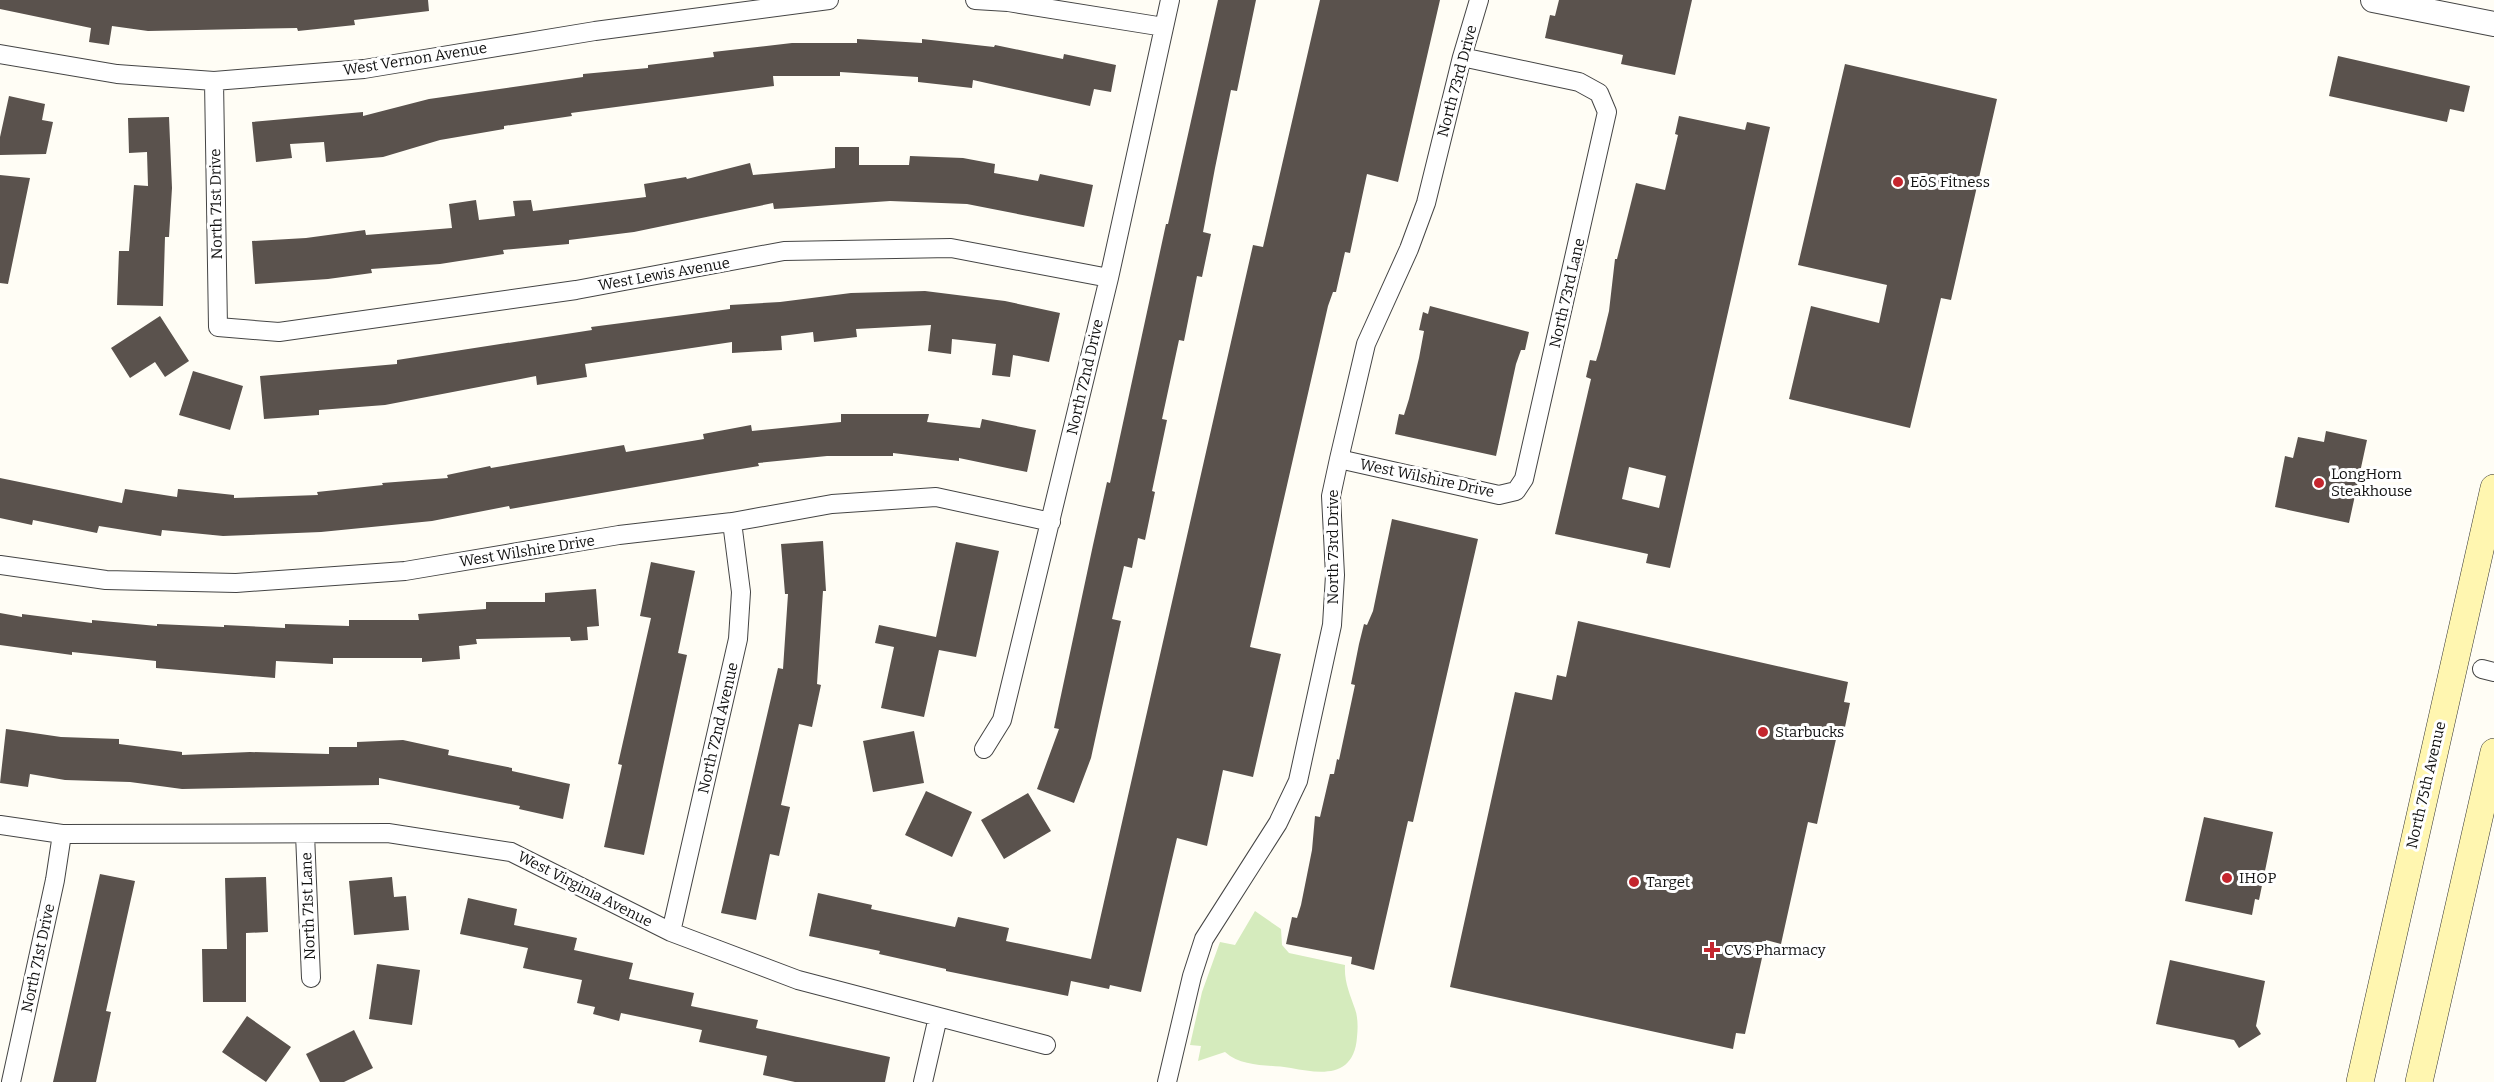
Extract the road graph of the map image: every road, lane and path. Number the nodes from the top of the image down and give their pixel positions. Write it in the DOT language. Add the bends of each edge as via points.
graph roads {
  1 [pos="829,0"];
  2 [pos="975,0"];
  3 [pos="1170,0"];
  4 [pos="1479,0"];
  5 [pos="2373,0"];
  6 [pos="2494,24"];
  7 [pos="1164,27"];
  8 [pos="0,54"];
  9 [pos="1462,57"];
  10 [pos="214,81"];
  11 [pos="1109,278"];
  12 [pos="218,327"];
  13 [pos="1339,459"];
  14 [pos="2494,488"];
  15 [pos="1516,491"];
  16 [pos="732,522"];
  17 [pos="1051,522"];
  18 [pos="0,565"];
  19 [pos="984,749"];
  20 [pos="2494,752"];
  21 [pos="0,825"];
  22 [pos="62,834"];
  23 [pos="305,834"];
  24 [pos="671,932"];
  25 [pos="311,978"];
  26 [pos="938,1017"];
  27 [pos="1046,1046"];
  28 [pos="11,1082"];
  29 [pos="923,1082"];
  30 [pos="1167,1082"];
  31 [pos="2360,1082"];
  32 [pos="2419,1082"];
  1 -- 10 [label="street, West Vernon Avenue" via="595,31 364,69"];
  2 -- 7 [label="street"];
  3 -- 7 [label="street, North 72nd Drive"];
  4 -- 9 [label="street, North 73rd Drive"];
  5 -- 6 [label="street"];
  7 -- 11 [label="street, North 72nd Drive"];
  8 -- 10 [label="street, West Vernon Avenue" via="94,71"];
  9 -- 13 [label="street, North 73rd Drive" via="1426,203 1366,344"];
  9 -- 15 [label="street, North 73rd Lane" via="1579,82 1599,93 1607,112 1524,479"];
  10 -- 12 [label="street, North 71st Drive"];
  11 -- 12 [label="street, West Lewis Avenue" via="951,248 784,251 576,290 279,332"];
  11 -- 17 [label="street, North 72nd Drive"];
  13 -- 15 [label="street, West Wilshire Drive" via="1499,495"];
  13 -- 30 [label="street, North 73rd Drive" via="1331,496 1335,575 1332,625 1298,781 1278,823 1204,939"];
  14 -- 31 [label="main road, North 75th Avenue"];
  16 -- 17 [label="street, West Wilshire Drive" via="832,504 936,497"];
  16 -- 18 [label="street, West Wilshire Drive" via="619,535 405,571 236,584 106,580"];
  16 -- 24 [label="street, North 72nd Avenue" via="741,592 738,639"];
  17 -- 19 [label="street, North 72nd Drive" via="1002,720"];
  20 -- 32 [label="main road"];
  21 -- 22 [label="street, West Virginia Avenue"];
  22 -- 23 [label="street, West Virginia Avenue"];
  22 -- 28 [label="street, North 71st Drive"];
  23 -- 24 [label="street, West Virginia Avenue" via="388,833 512,852"];
  23 -- 25 [label="street, North 71st Lane"];
  24 -- 26 [label="street, West Virginia Avenue" via="798,980"];
  26 -- 27 [label="street, West Virginia Avenue"];
  26 -- 29 [label="street"];
}
